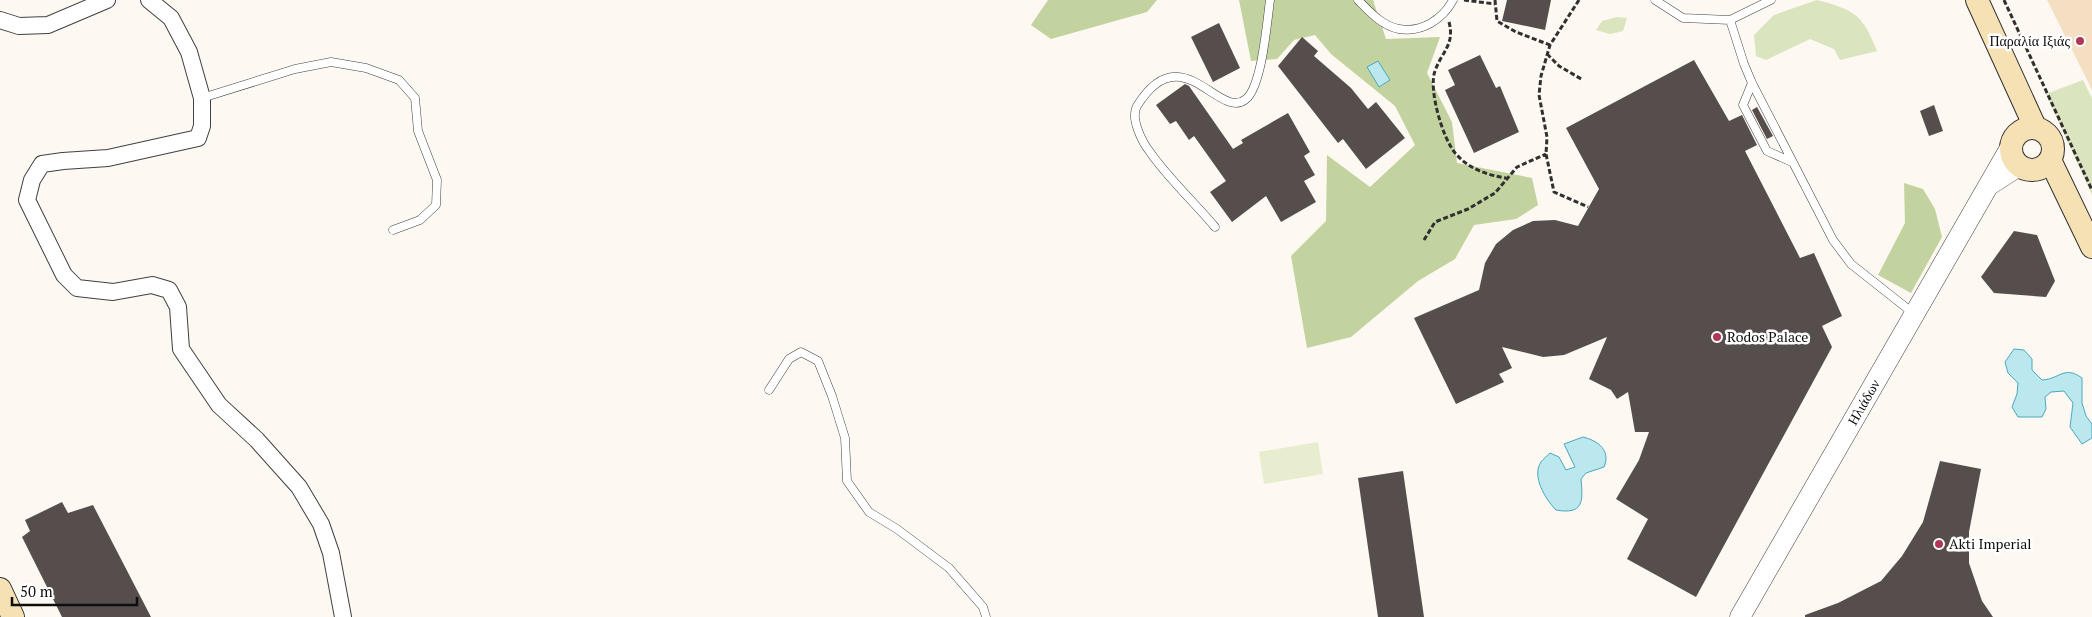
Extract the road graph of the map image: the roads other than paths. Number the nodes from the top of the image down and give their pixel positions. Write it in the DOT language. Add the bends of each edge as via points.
graph roads {
  1 [pos="107,0"];
  2 [pos="149,0"];
  3 [pos="1270,0"];
  4 [pos="1358,0"];
  5 [pos="1453,0"];
  6 [pos="1655,0"];
  7 [pos="1770,0"];
  8 [pos="1978,0"];
  9 [pos="0,20"];
  10 [pos="1730,20"];
  11 [pos="1752,83"];
  12 [pos="202,98"];
  13 [pos="2033,154"];
  14 [pos="1792,162"];
  15 [pos="1215,226"];
  16 [pos="393,230"];
  17 [pos="2092,247"];
  18 [pos="1915,314"];
  19 [pos="769,390"];
  20 [pos="0,589"];
  21 [pos="14,617"];
  22 [pos="343,617"];
  23 [pos="986,617"];
  24 [pos="1740,617"];
  1 -- 9 [label="street" via="48,25 19,26"];
  2 -- 12 [label="street" via="170,18 190,52"];
  3 -- 15 [label="lane" via="1256,86 1245,100 1232,103 1181,76 1160,80 1144,94 1135,110 1135,122 1149,151"];
  4 -- 5 [label="lane" via="1378,19 1398,29 1426,25 1447,12"];
  6 -- 10 [label="lane" via="1683,18"];
  7 -- 10 [label="lane"];
  8 -- 13 [label="main road" via="2025,107"];
  10 -- 11 [label="lane"];
  11 -- 14 [label="lane"];
  11 -- 14 [label="lane" via="1743,105 1747,113 1767,151"];
  12 -- 16 [label="lane" via="295,69 332,62 366,68 399,80 415,98 418,131 437,180 436,205 420,220"];
  12 -- 22 [label="street" via="202,126 198,138 108,158 42,164 32,180 27,200 64,275 77,288 113,292 152,285 169,290 178,307 182,349 219,405 257,440 299,487 321,524 331,553"];
  13 -- 17 [label="main road"];
  13 -- 18 [label="street, Ηλιάδων" via="1987,187"];
  14 -- 18 [label="lane" via="1833,240 1851,264"];
  18 -- 24 [label="street, Ηλιάδων"];
  19 -- 23 [label="lane" via="789,359 800,352 818,361 845,438 846,481 870,512 949,568 983,607"];
  20 -- 21 [label="main road"];
}
